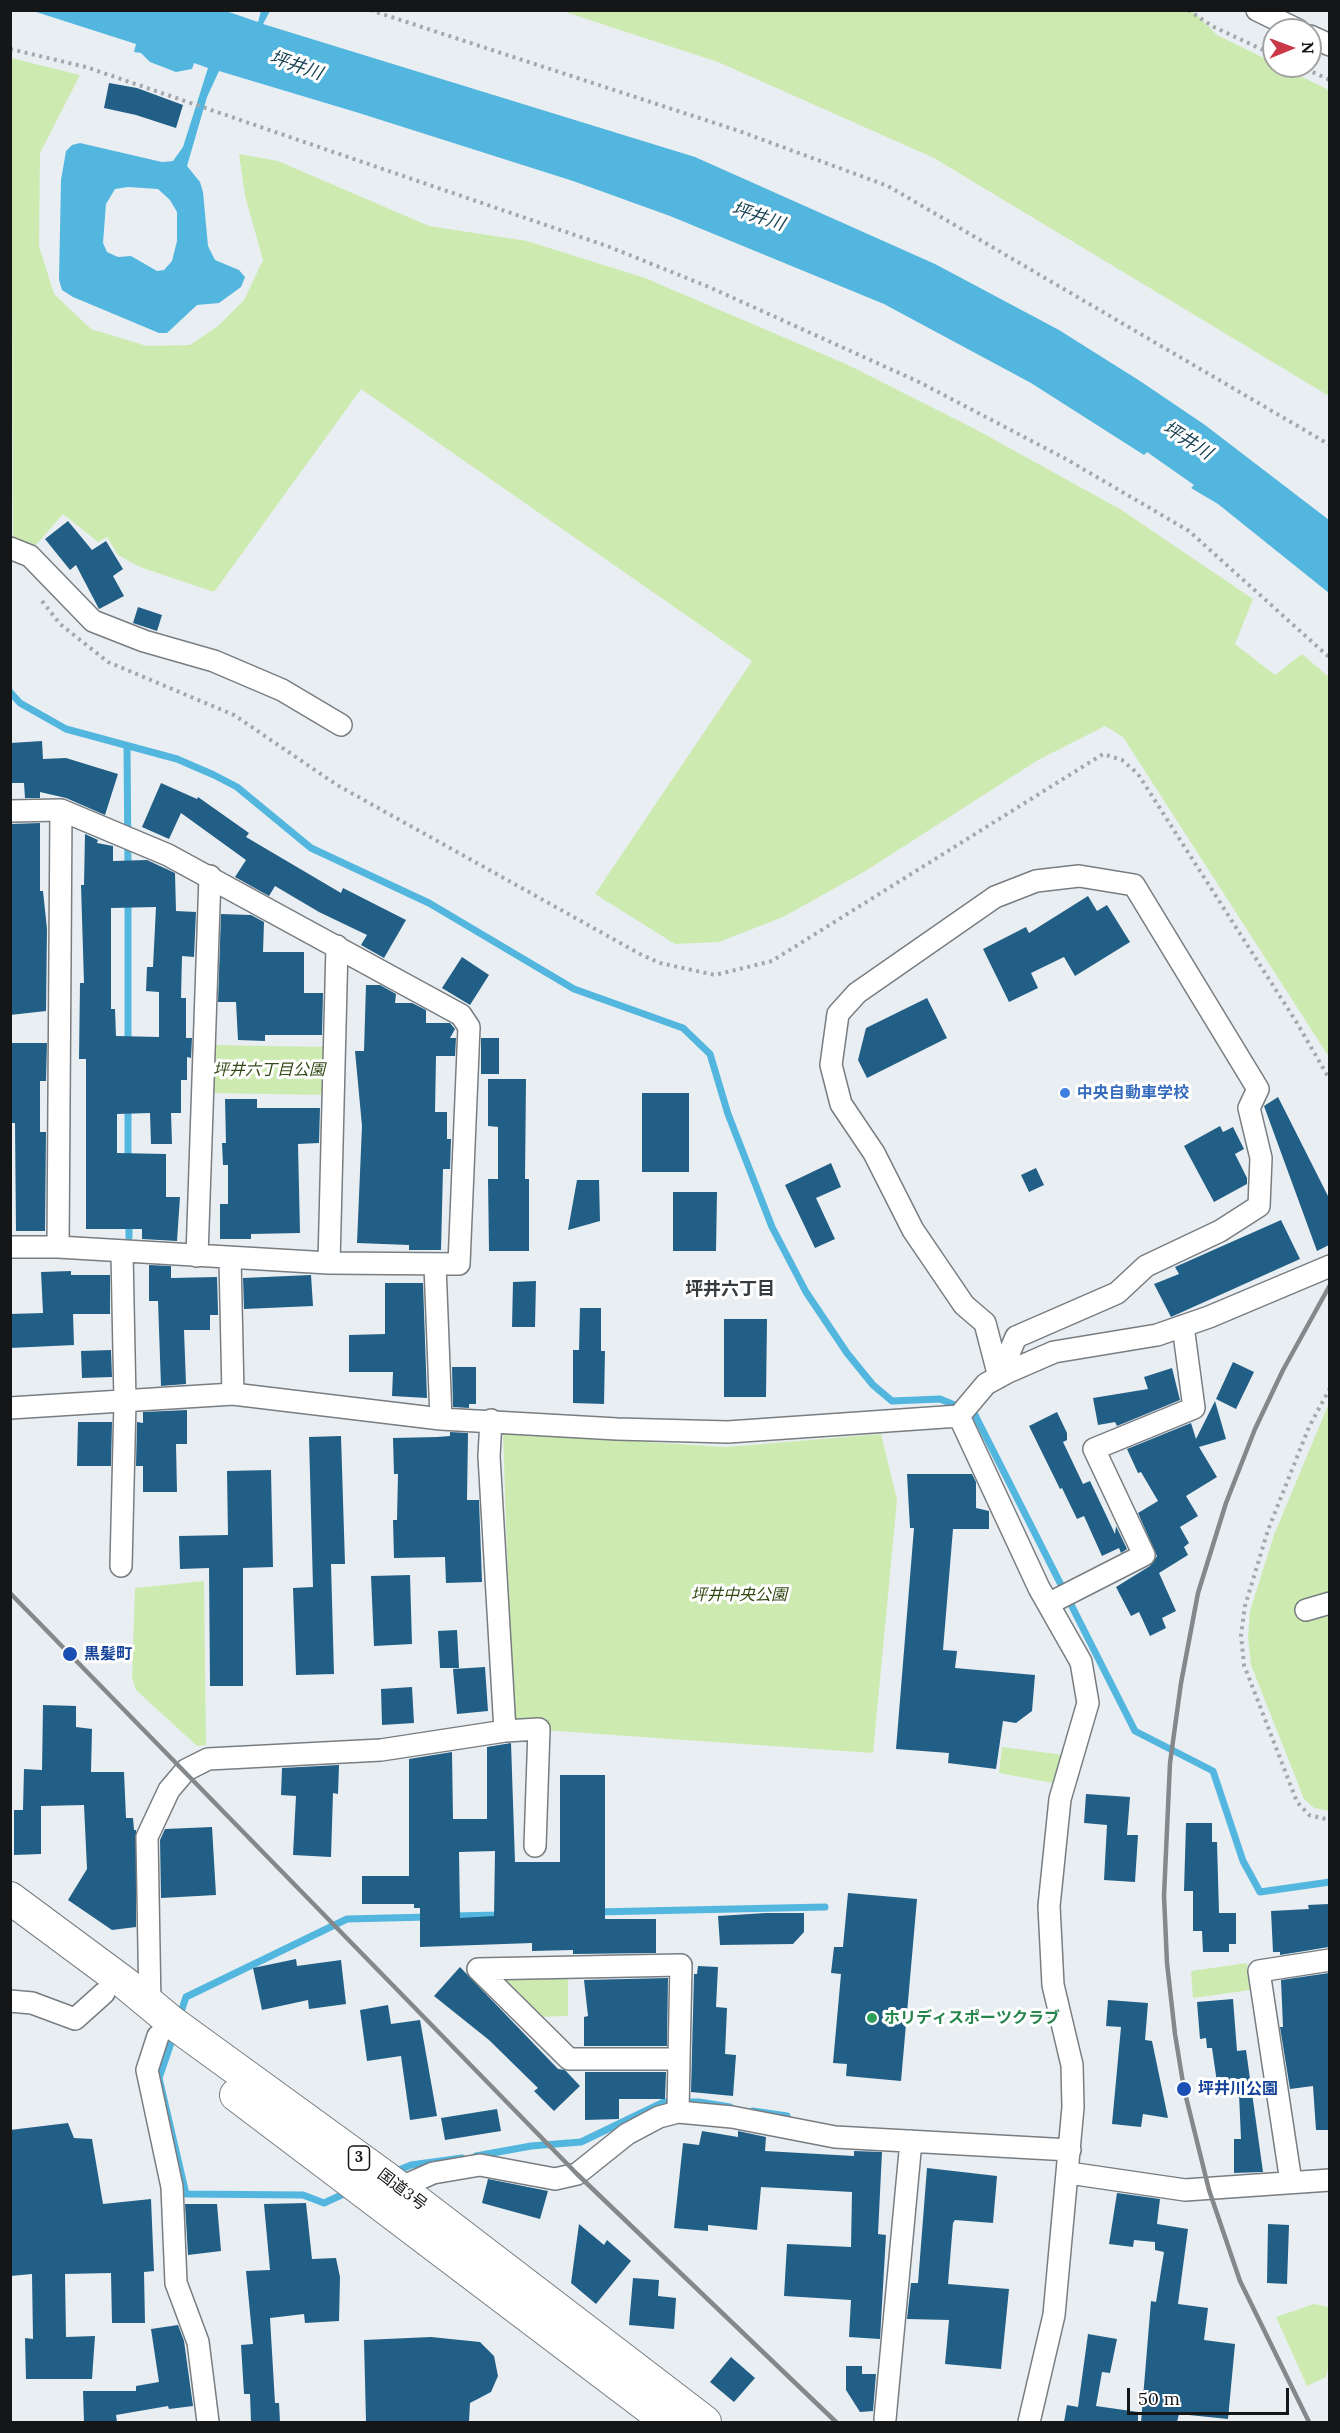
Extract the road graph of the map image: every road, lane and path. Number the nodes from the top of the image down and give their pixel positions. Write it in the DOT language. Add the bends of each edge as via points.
graph roads {
  1 [pos="370,10"];
  2 [pos="1188,10"];
  3 [pos="1257,10"];
  4 [pos="1273,18"];
  5 [pos="1262,49"];
  6 [pos="10,50"];
  7 [pos="1329,445"];
  8 [pos="10,548"];
  9 [pos="39,597"];
  10 [pos="1329,658"];
  11 [pos="341,725"];
  12 [pos="61,810"];
  13 [pos="10,811"];
  14 [pos="210,876"];
  15 [pos="337,946"];
  16 [pos="1329,1080"];
  17 [pos="10,1247"];
  18 [pos="58,1247"];
  19 [pos="122,1253"];
  20 [pos="197,1256"];
  21 [pos="230,1258"];
  22 [pos="329,1263"];
  23 [pos="435,1265"];
  24 [pos="1329,1266"];
  25 [pos="1183,1326"];
  26 [pos="992,1381"];
  27 [pos="1329,1388"];
  28 [pos="233,1394"];
  29 [pos="125,1402"];
  30 [pos="10,1408"];
  31 [pos="959,1416"];
  32 [pos="441,1419"];
  33 [pos="491,1420"];
  34 [pos="121,1566"];
  35 [pos="1054,1601"];
  36 [pos="1329,1603"];
  37 [pos="1306,1610"];
  38 [pos="505,1731"];
  39 [pos="1329,1820"];
  40 [pos="535,1846"];
  41 [pos="10,1898"];
  42 [pos="10,1923"];
  43 [pos="1329,1960"];
  44 [pos="104,1992"];
  45 [pos="10,2001"];
  46 [pos="150,2006"];
  47 [pos="158,2036"];
  48 [pos="679,2059"];
  49 [pos="678,2105"];
  50 [pos="911,2141"];
  51 [pos="1070,2150"];
  52 [pos="1069,2174"];
  53 [pos="1329,2180"];
  54 [pos="1291,2182"];
  55 [pos="399,2188"];
  56 [pos="885,2419"];
  57 [pos="208,2422"];
  58 [pos="668,2422"];
  59 [pos="705,2422"];
  60 [pos="1029,2422"];
  1 -- 7 [label="path" via="739,131 888,186"];
  2 -- 5 [label="path"];
  3 -- 4 [label="street"];
  6 -- 10 [label="path" via="86,67 607,246 709,287 919,382 1066,459 1189,531"];
  8 -- 11 [label="street" via="30,556 93,621 214,661 282,690"];
  9 -- 16 [label="path" via="60,624 108,662 234,715 337,785 640,954 660,963 715,975 772,961 1103,754 1122,760 1138,774 1297,1023"];
  12 -- 13 [label="street"];
  12 -- 14 [label="street"];
  12 -- 18 [label="street"];
  14 -- 15 [label="street"];
  14 -- 20 [label="street"];
  15 -- 22 [label="street"];
  15 -- 23 [label="street" via="461,1015 469,1027 459,1264"];
  17 -- 18 [label="street"];
  18 -- 19 [label="street"];
  19 -- 20 [label="street"];
  19 -- 29 [label="street"];
  20 -- 21 [label="street"];
  21 -- 22 [label="street"];
  21 -- 28 [label="street"];
  22 -- 23 [label="street"];
  23 -- 32 [label="street"];
  24 -- 25 [label="street"];
  25 -- 26 [label="street" via="1157,1335 1054,1352"];
  25 -- 35 [label="street" via="1194,1408 1094,1449 1144,1555"];
  26 -- 26 [label="street" via="1016,1337 1117,1293 1146,1266 1220,1231 1259,1206 1261,1158 1249,1108 1258,1089 1134,885 1079,876 1014,887 858,993 838,1014 831,1065 841,1104 874,1153 913,1230 963,1305 985,1323"];
  26 -- 31 [label="street"];
  27 -- 39 [label="path" via="1268,1530 1245,1606 1241,1635 1244,1665 1297,1802 1309,1815"];
  28 -- 29 [label="street"];
  28 -- 32 [label="street"];
  29 -- 30 [label="street"];
  29 -- 34 [label="street"];
  31 -- 33 [label="street" via="728,1432"];
  31 -- 35 [label="street"];
  32 -- 33 [label="street"];
  33 -- 38 [label="street" via="489,1456"];
  35 -- 51 [label="street" via="1082,1662 1088,1703 1060,1799 1049,1906 1053,1985 1072,2065"];
  36 -- 37 [label="street"];
  38 -- 40 [label="street" via="539,1729"];
  38 -- 46 [label="street" via="381,1750 208,1759 186,1770 169,1790 147,1837"];
  41 -- 46 [label="highway, 国道3号 / 3"];
  42 -- 44 [label="highway, 国道3号 / 3"];
  43 -- 54 [label="street" via="1258,1971"];
  44 -- 45 [label="street" via="75,2019 32,2003"];
  44 -- 47 [label="highway, 国道3号 / 3"];
  46 -- 55 [label="highway, 国道3号 / 3"];
  47 -- 57 [label="street" via="147,2070 172,2187 176,2283 198,2342"];
  47 -- 58 [label="highway, 国道3号 / 3"];
  48 -- 48 [label="street" via="681,1965 478,1969 569,2059"];
  48 -- 49 [label="street"];
  49 -- 50 [label="street" via="836,2137"];
  49 -- 55 [label="street" via="627,2134 578,2174 555,2179 480,2165 433,2173"];
  50 -- 51 [label="street"];
  50 -- 56 [label="street"];
  51 -- 52 [label="street"];
  52 -- 54 [label="street" via="1185,2190"];
  52 -- 60 [label="street" via="1054,2315"];
  53 -- 54 [label="street"];
  55 -- 59 [label="highway, 国道3号 / 3"];
}
